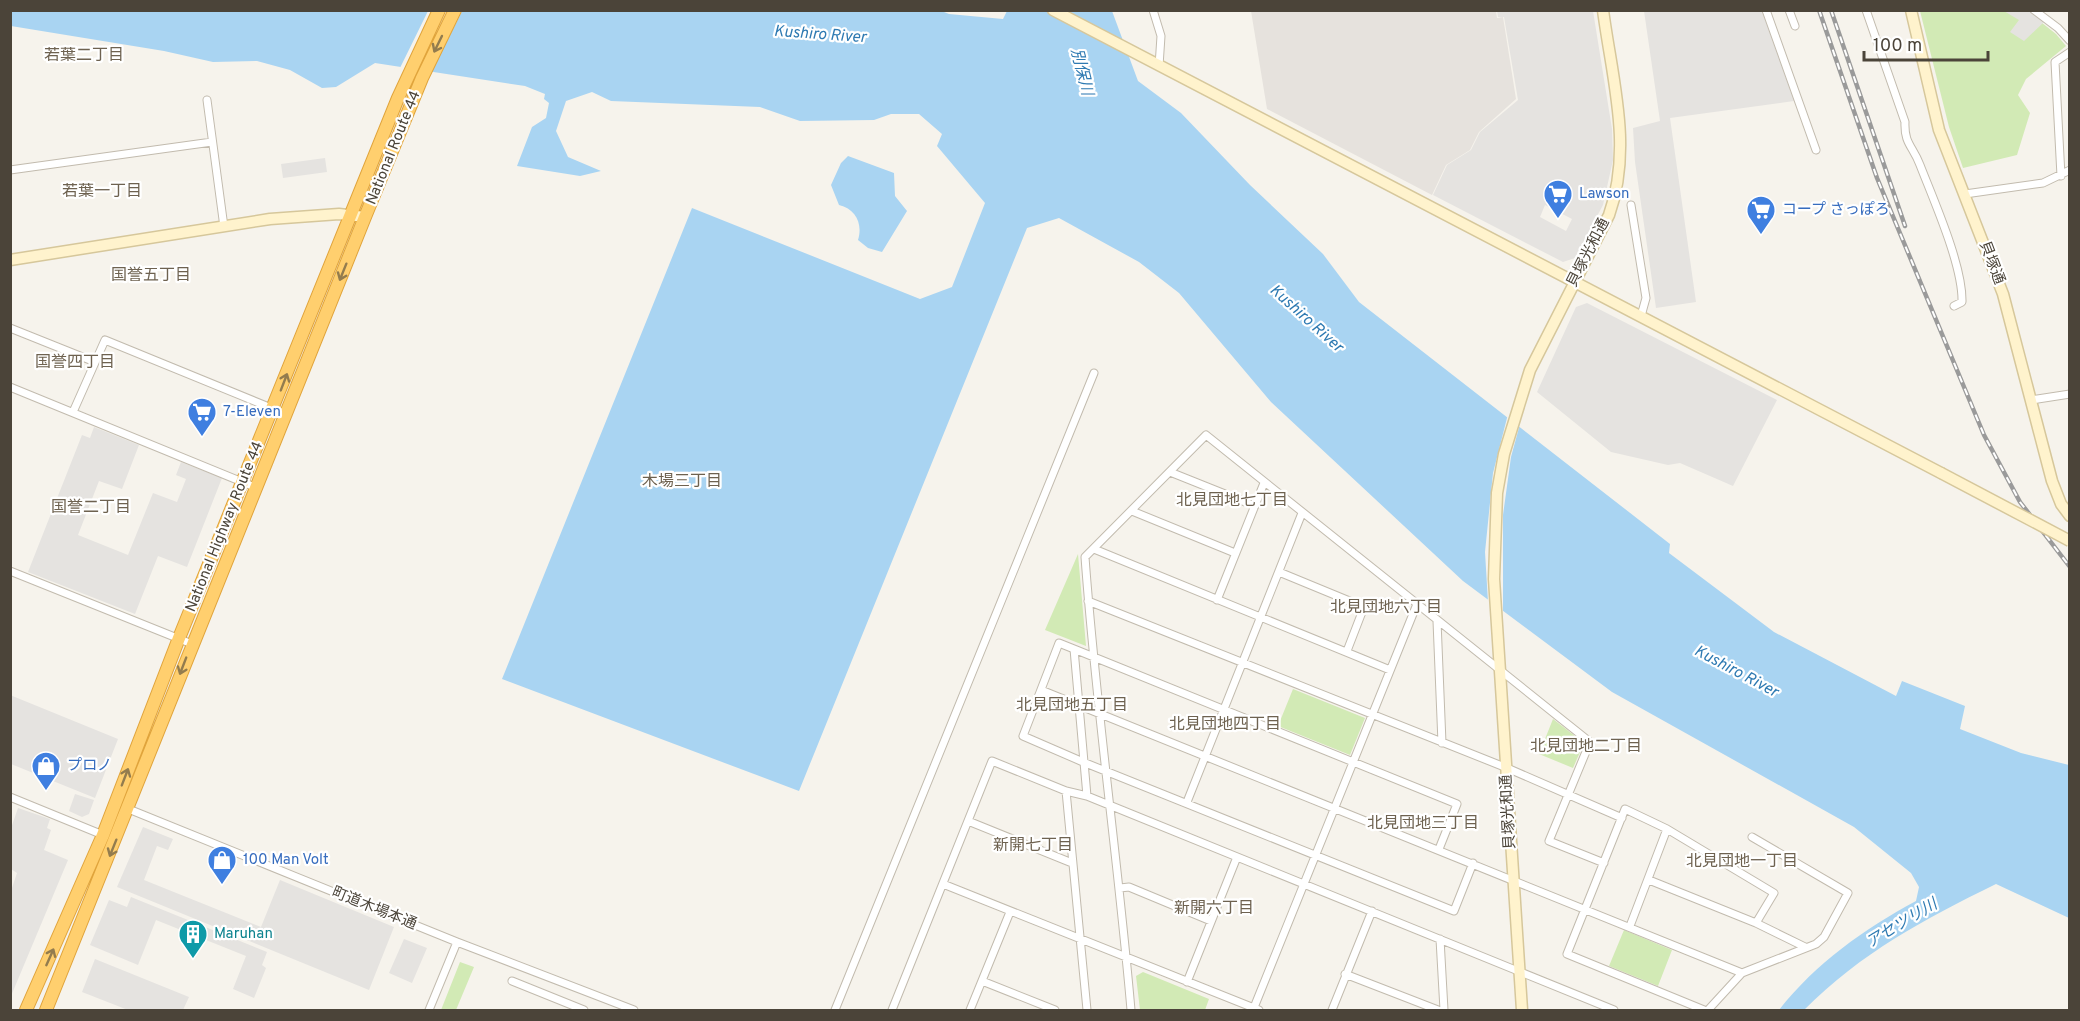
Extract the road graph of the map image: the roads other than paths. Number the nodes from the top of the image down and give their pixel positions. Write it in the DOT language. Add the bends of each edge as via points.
graph roads {
  1 [pos="439,10"];
  2 [pos="455,10"];
  3 [pos="1053,10"];
  4 [pos="1153,10"];
  5 [pos="1603,10"];
  6 [pos="1766,10"];
  7 [pos="1790,10"];
  8 [pos="1866,10"];
  9 [pos="1911,10"];
  10 [pos="2034,10"];
  11 [pos="1795,26"];
  12 [pos="2070,41"];
  13 [pos="2070,52"];
  14 [pos="1159,66"];
  15 [pos="207,100"];
  16 [pos="212,142"];
  17 [pos="1816,150"];
  18 [pos="10,170"];
  19 [pos="2070,170"];
  20 [pos="2061,176"];
  21 [pos="1965,194"];
  22 [pos="1631,205"];
  23 [pos="351,214"];
  24 [pos="365,217"];
  25 [pos="224,227"];
  26 [pos="10,260"];
  27 [pos="1575,282"];
  28 [pos="1954,306"];
  29 [pos="1641,316"];
  30 [pos="10,327"];
  31 [pos="94,362"];
  32 [pos="1094,373"];
  33 [pos="10,387"];
  34 [pos="2070,394"];
  35 [pos="2031,400"];
  36 [pos="273,409"];
  37 [pos="73,412"];
  38 [pos="286,414"];
  39 [pos="1170,471"];
  40 [pos="244,482"];
  41 [pos="1264,483"];
  42 [pos="257,488"];
  43 [pos="1255,506"];
  44 [pos="1132,511"];
  45 [pos="1302,513"];
  46 [pos="2070,516"];
  47 [pos="2070,541"];
  48 [pos="1094,549"];
  49 [pos="1235,554"];
  50 [pos="10,571"];
  51 [pos="1279,572"];
  52 [pos="1217,600"];
  53 [pos="1088,601"];
  54 [pos="1417,604"];
  55 [pos="1260,617"];
  56 [pos="1437,621"];
  57 [pos="179,638"];
  58 [pos="192,644"];
  59 [pos="1074,649"];
  60 [pos="1347,651"];
  61 [pos="1093,655"];
  62 [pos="1242,663"];
  63 [pos="1390,670"];
  64 [pos="1499,671"];
  65 [pos="1041,690"];
  66 [pos="1078,706"];
  67 [pos="1222,709"];
  68 [pos="1098,712"];
  69 [pos="1371,715"];
  70 [pos="1442,743"];
  71 [pos="1205,755"];
  72 [pos="1083,762"];
  73 [pos="1353,762"];
  74 [pos="1507,768"];
  75 [pos="1104,769"];
  76 [pos="1066,791"];
  77 [pos="1568,794"];
  78 [pos="1087,796"];
  79 [pos="10,797"];
  80 [pos="1186,802"];
  81 [pos="115,804"];
  82 [pos="1109,806"];
  83 [pos="129,808"];
  84 [pos="1335,808"];
  85 [pos="1622,818"];
  86 [pos="968,821"];
  87 [pos="1667,829"];
  88 [pos="103,835"];
  89 [pos="1752,837"];
  90 [pos="1439,849"];
  91 [pos="1316,855"];
  92 [pos="1237,857"];
  93 [pos="1072,863"];
  94 [pos="1473,863"];
  95 [pos="1604,863"];
  96 [pos="1513,879"];
  97 [pos="1649,880"];
  98 [pos="1304,883"];
  99 [pos="943,884"];
  100 [pos="1120,888"];
  101 [pos="1586,908"];
  102 [pos="1372,911"];
  103 [pos="1010,912"];
  104 [pos="1211,921"];
  105 [pos="1756,923"];
  106 [pos="1630,926"];
  107 [pos="1080,939"];
  108 [pos="1440,939"];
  109 [pos="457,942"];
  110 [pos="1805,947"];
  111 [pos="1127,958"];
  112 [pos="1519,971"];
  113 [pos="1742,973"];
  114 [pos="1345,974"];
  115 [pos="512,981"];
  116 [pos="982,981"];
  117 [pos="1186,982"];
  118 [pos="1602,1008"];
  119 [pos="1255,1010"];
  120 [pos="26,1011"];
  121 [pos="46,1011"];
  122 [pos="429,1011"];
  123 [pos="584,1011"];
  124 [pos="634,1011"];
  125 [pos="835,1011"];
  126 [pos="892,1011"];
  127 [pos="970,1011"];
  128 [pos="1054,1011"];
  129 [pos="1087,1011"];
  130 [pos="1131,1011"];
  131 [pos="1332,1011"];
  132 [pos="1438,1011"];
  133 [pos="1444,1011"];
  134 [pos="1522,1011"];
  135 [pos="1614,1011"];
  136 [pos="1706,1011"];
  1 -- 23 [label="highway, National Highway Route 44"];
  2 -- 24 [label="highway, National Route 44, one-way" via="422,78"];
  3 -- 14 [label="street"];
  4 -- 14 [label="street" via="1161,36"];
  5 -- 27 [label="street, 貝塚光和通" via="1620,122 1619,177 1609,214"];
  6 -- 17 [label="street"];
  7 -- 11 [label="street"];
  8 -- 28 [label="street" via="1905,122 1906,140 1918,161 1956,264 1962,303"];
  9 -- 21 [label="street, 貝塚通" via="1940,130"];
  10 -- 12 [label="street"];
  13 -- 20 [label="street" via="2055,62"];
  14 -- 27 [label="street"];
  15 -- 16 [label="street"];
  16 -- 18 [label="street"];
  16 -- 25 [label="street"];
  19 -- 20 [label="street"];
  20 -- 21 [label="street" via="2043,183"];
  21 -- 35 [label="street, 貝塚通" via="2003,294"];
  22 -- 29 [label="street" via="1646,298"];
  23 -- 24 [label="street"];
  23 -- 25 [label="street" via="270,219"];
  36 -- 23 [label="highway, National Highway Route 44, one-way"];
  24 -- 38 [label="highway, National Highway Route 44, one-way"];
  25 -- 26 [label="street"];
  27 -- 29 [label="street"];
  27 -- 64 [label="street, 貝塚光和通" via="1530,370 1515,414 1497,493 1494,541"];
  29 -- 47 [label="street, bridge"];
  30 -- 31 [label="street"];
  31 -- 36 [label="street" via="105,340"];
  31 -- 37 [label="street"];
  32 -- 125 [label="street"];
  33 -- 37 [label="street"];
  34 -- 35 [label="street"];
  35 -- 46 [label="street, 貝塚通" via="2056,494"];
  36 -- 38 [label="street"];
  36 -- 40 [label="highway, National Highway Route 44"];
  37 -- 40 [label="street"];
  38 -- 42 [label="highway, National Highway Route 44"];
  39 -- 41 [label="street" via="1206,435"];
  39 -- 43 [label="street"];
  39 -- 44 [label="street"];
  40 -- 42 [label="street"];
  40 -- 57 [label="highway, National Highway Route 44"];
  41 -- 43 [label="street"];
  41 -- 45 [label="street"];
  42 -- 58 [label="highway, National Highway Route 44"];
  43 -- 49 [label="street"];
  44 -- 48 [label="street"];
  44 -- 49 [label="street"];
  45 -- 51 [label="street"];
  45 -- 54 [label="street"];
  48 -- 52 [label="street"];
  48 -- 53 [label="street" via="1085,558"];
  49 -- 52 [label="street"];
  50 -- 57 [label="street"];
  51 -- 55 [label="street"];
  51 -- 60 [label="street" via="1364,607"];
  52 -- 55 [label="street"];
  53 -- 61 [label="street"];
  53 -- 62 [label="street"];
  54 -- 56 [label="street"];
  54 -- 63 [label="street"];
  55 -- 60 [label="street"];
  55 -- 62 [label="street"];
  56 -- 64 [label="street"];
  56 -- 70 [label="street"];
  57 -- 58 [label="street"];
  81 -- 57 [label="highway, National Highway Route 44, one-way"];
  58 -- 83 [label="highway, National Highway Route 44, one-way"];
  59 -- 61 [label="street"];
  59 -- 65 [label="street" via="1059,643"];
  59 -- 66 [label="street"];
  60 -- 63 [label="street"];
  61 -- 67 [label="street"];
  61 -- 68 [label="street"];
  62 -- 67 [label="street"];
  62 -- 69 [label="street"];
  63 -- 69 [label="street"];
  64 -- 74 [label="street, 貝塚光和通"];
  64 -- 77 [label="street" via="1590,742"];
  65 -- 66 [label="street"];
  65 -- 72 [label="street" via="1023,736"];
  66 -- 68 [label="street"];
  66 -- 72 [label="street"];
  67 -- 71 [label="street"];
  67 -- 73 [label="street"];
  68 -- 71 [label="street"];
  68 -- 75 [label="street"];
  69 -- 70 [label="street"];
  69 -- 73 [label="street"];
  70 -- 74 [label="street"];
  71 -- 80 [label="street"];
  71 -- 84 [label="street"];
  72 -- 75 [label="street"];
  72 -- 78 [label="street"];
  73 -- 84 [label="street"];
  73 -- 90 [label="street" via="1457,804"];
  74 -- 77 [label="street"];
  74 -- 96 [label="street, 貝塚光和通"];
  75 -- 80 [label="street"];
  75 -- 82 [label="street"];
  76 -- 78 [label="street"];
  76 -- 86 [label="street" via="992,761"];
  76 -- 93 [label="street"];
  77 -- 85 [label="street"];
  77 -- 95 [label="street" via="1549,841"];
  78 -- 82 [label="street"];
  79 -- 88 [label="street"];
  80 -- 91 [label="street"];
  81 -- 83 [label="street, 町道木場本通"];
  81 -- 88 [label="highway, National Highway Route 44"];
  82 -- 92 [label="street"];
  82 -- 100 [label="street"];
  83 -- 109 [label="street, 町道木場本通"];
  83 -- 121 [label="highway, National Highway Route 44, one-way"];
  84 -- 90 [label="street"];
  84 -- 91 [label="street"];
  85 -- 87 [label="street" via="1625,809"];
  85 -- 95 [label="street"];
  86 -- 93 [label="street"];
  86 -- 99 [label="street"];
  87 -- 97 [label="street"];
  87 -- 105 [label="street" via="1774,893"];
  120 -- 88 [label="highway, National Highway Route 44, one-way"];
  89 -- 110 [label="street" via="1848,893 1824,937"];
  90 -- 94 [label="street"];
  91 -- 94 [label="street" via="1454,911"];
  91 -- 98 [label="street"];
  92 -- 98 [label="street"];
  92 -- 104 [label="street"];
  93 -- 107 [label="street"];
  94 -- 96 [label="street"];
  95 -- 101 [label="street"];
  96 -- 101 [label="street"];
  96 -- 112 [label="street, 貝塚光和通"];
  97 -- 105 [label="street"];
  97 -- 106 [label="street"];
  98 -- 102 [label="street"];
  98 -- 119 [label="street"];
  99 -- 103 [label="street"];
  99 -- 126 [label="street"];
  100 -- 104 [label="street" via="1129,887"];
  100 -- 111 [label="street"];
  101 -- 106 [label="street"];
  101 -- 136 [label="street" via="1567,954"];
  102 -- 108 [label="street"];
  102 -- 114 [label="street"];
  103 -- 107 [label="street"];
  103 -- 116 [label="street"];
  104 -- 117 [label="street"];
  105 -- 110 [label="street"];
  106 -- 113 [label="street"];
  107 -- 111 [label="street"];
  107 -- 129 [label="street"];
  108 -- 112 [label="street"];
  108 -- 133 [label="street"];
  109 -- 122 [label="street"];
  109 -- 124 [label="street, 町道木場本通"];
  110 -- 113 [label="street"];
  111 -- 117 [label="street"];
  111 -- 130 [label="street"];
  112 -- 118 [label="street"];
  112 -- 134 [label="street, 貝塚光和通"];
  113 -- 136 [label="street"];
  114 -- 131 [label="street"];
  114 -- 132 [label="street"];
  115 -- 123 [label="street"];
  116 -- 127 [label="street"];
  116 -- 128 [label="street"];
  117 -- 119 [label="street"];
  118 -- 135 [label="street"];
}
